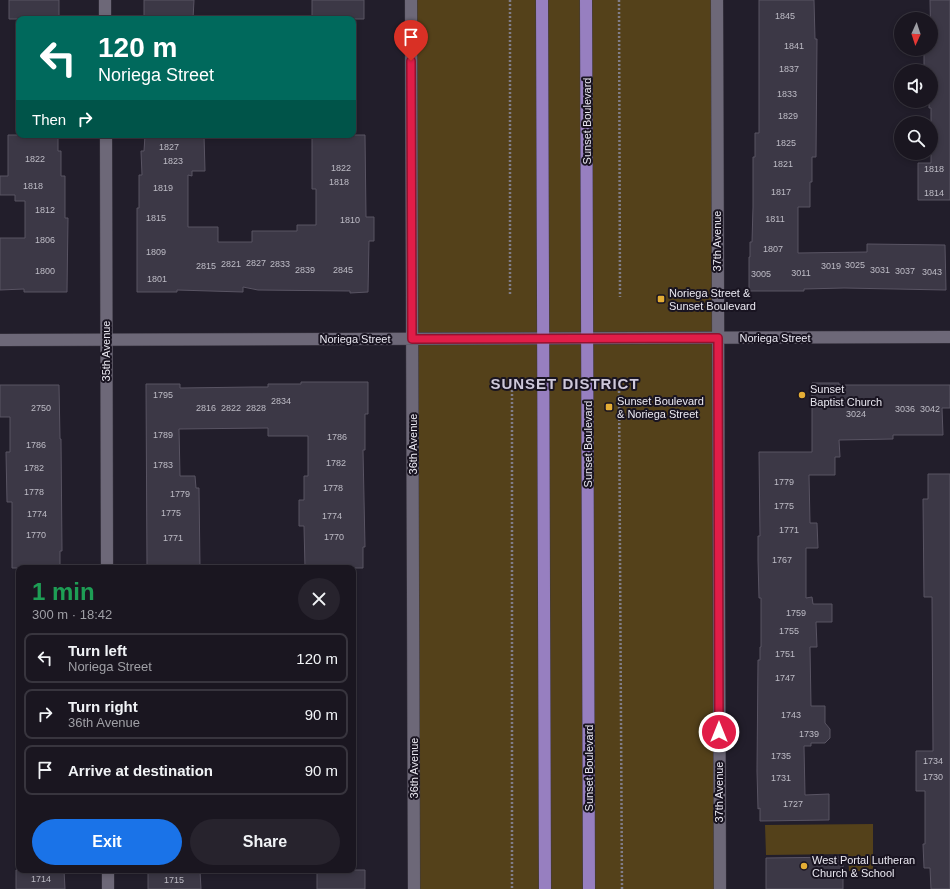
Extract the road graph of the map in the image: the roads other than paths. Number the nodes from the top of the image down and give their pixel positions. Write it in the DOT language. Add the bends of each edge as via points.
graph roads {
  1 [pos="105,0"];
  2 [pos="411,0"];
  3 [pos="542,0"];
  4 [pos="586,0"];
  5 [pos="717,0"];
  6 [pos="105,16"];
  7 [pos="106,138"];
  8 [pos="950,337"];
  9 [pos="543,338"];
  10 [pos="587,338"];
  11 [pos="718,338"];
  12 [pos="412,339"];
  13 [pos="0,340"];
  14 [pos="106,340"];
  15 [pos="107,565"];
  16 [pos="108,873"];
  17 [pos="108,889"];
  18 [pos="414,889"];
  19 [pos="545,889"];
  20 [pos="589,889"];
  21 [pos="720,889"];
  1 -- 6 [label="street"];
  2 -- 12 [label="street, 36th Avenue"];
  3 -- 9 [label="main road"];
  4 -- 10 [label="main road, Sunset Boulevard"];
  5 -- 11 [label="street, 37th Avenue"];
  7 -- 14 [label="street, 35th Avenue"];
  8 -- 11 [label="street, Noriega Street"];
  9 -- 10 [label="street, Noriega Street"];
  9 -- 12 [label="street, Noriega Street"];
  9 -- 19 [label="main road"];
  10 -- 11 [label="street, Noriega Street"];
  10 -- 20 [label="main road, Sunset Boulevard"];
  11 -- 21 [label="street, 37th Avenue"];
  12 -- 14 [label="street, Noriega Street"];
  12 -- 18 [label="street, 36th Avenue"];
  13 -- 14 [label="street, Noriega Street"];
  14 -- 15 [label="street, 35th Avenue"];
  16 -- 17 [label="street"];
}
